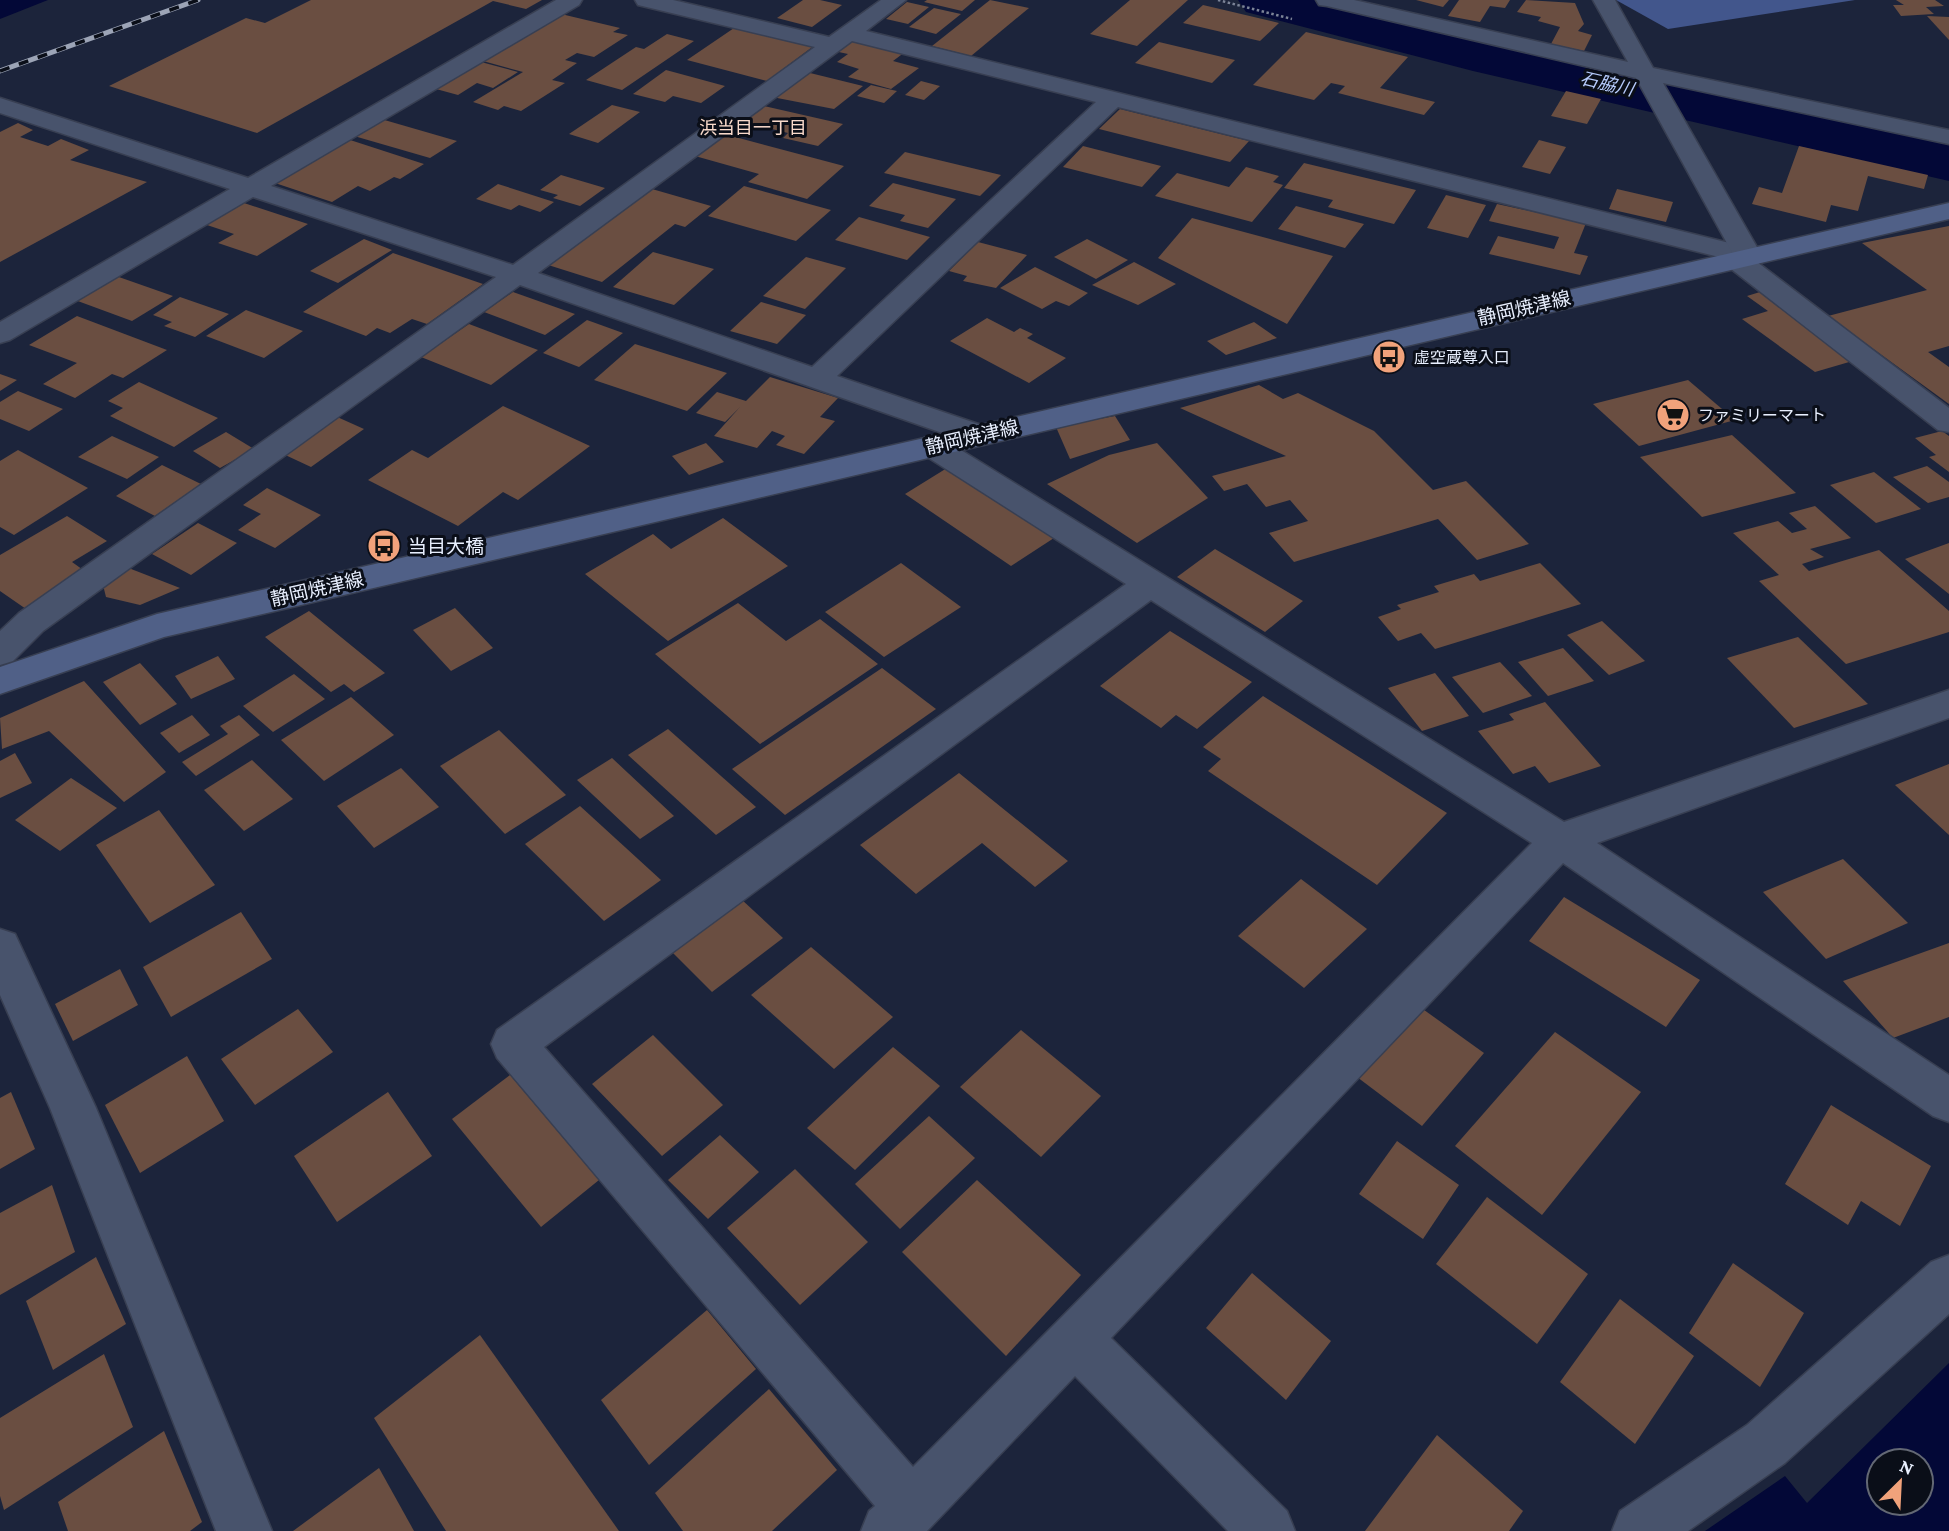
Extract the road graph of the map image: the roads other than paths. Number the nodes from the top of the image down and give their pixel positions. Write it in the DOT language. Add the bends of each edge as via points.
graph roads {
  1 [pos="571,0"];
  2 [pos="646,0"];
  3 [pos="895,0"];
  4 [pos="1327,0"];
  5 [pos="1604,0"];
  6 [pos="841,39"];
  7 [pos="1647,78"];
  8 [pos="1114,98"];
  9 [pos="0,105"];
  10 [pos="1949,137"];
  11 [pos="248,188"];
  12 [pos="1949,211"];
  13 [pos="1742,258"];
  14 [pos="517,275"];
  15 [pos="0,334"];
  16 [pos="817,379"];
  17 [pos="1949,422"];
  18 [pos="979,435"];
  19 [pos="932,446"];
  20 [pos="1151,583"];
  21 [pos="0,653"];
  22 [pos="0,681"];
  23 [pos="1949,704"];
  24 [pos="1560,840"];
  25 [pos="0,947"];
  26 [pos="1949,1101"];
  27 [pos="1949,1280"];
  28 [pos="1075,1339"];
  29 [pos="900,1519"];
  30 [pos="244,1531"];
  31 [pos="1267,1531"];
  32 [pos="1640,1531"];
  1 -- 11 [label="street"];
  2 -- 6 [label="street"];
  3 -- 6 [label="street"];
  4 -- 7 [label="street"];
  5 -- 7 [label="street"];
  6 -- 8 [label="street"];
  6 -- 14 [label="street"];
  7 -- 10 [label="street"];
  7 -- 13 [label="street"];
  8 -- 13 [label="street"];
  8 -- 16 [label="street"];
  9 -- 11 [label="street"];
  11 -- 14 [label="street"];
  11 -- 15 [label="street"];
  12 -- 13 [label="main road, 静岡焼津線"];
  13 -- 17 [label="street"];
  13 -- 18 [label="main road, 静岡焼津線"];
  14 -- 16 [label="street"];
  14 -- 21 [label="street" via="31,622"];
  16 -- 18 [label="street"];
  18 -- 19 [label="main road, 静岡焼津線"];
  19 -- 20 [label="street"];
  19 -- 22 [label="main road, 静岡焼津線" via="157,626"];
  20 -- 24 [label="street"];
  20 -- 29 [label="street" via="513,1044"];
  23 -- 24 [label="street"];
  24 -- 26 [label="street"];
  24 -- 28 [label="street"];
  25 -- 30 [label="street" via="73,1108"];
  27 -- 32 [label="street" via="1766,1444"];
  28 -- 29 [label="street"];
  28 -- 31 [label="street"];
}
